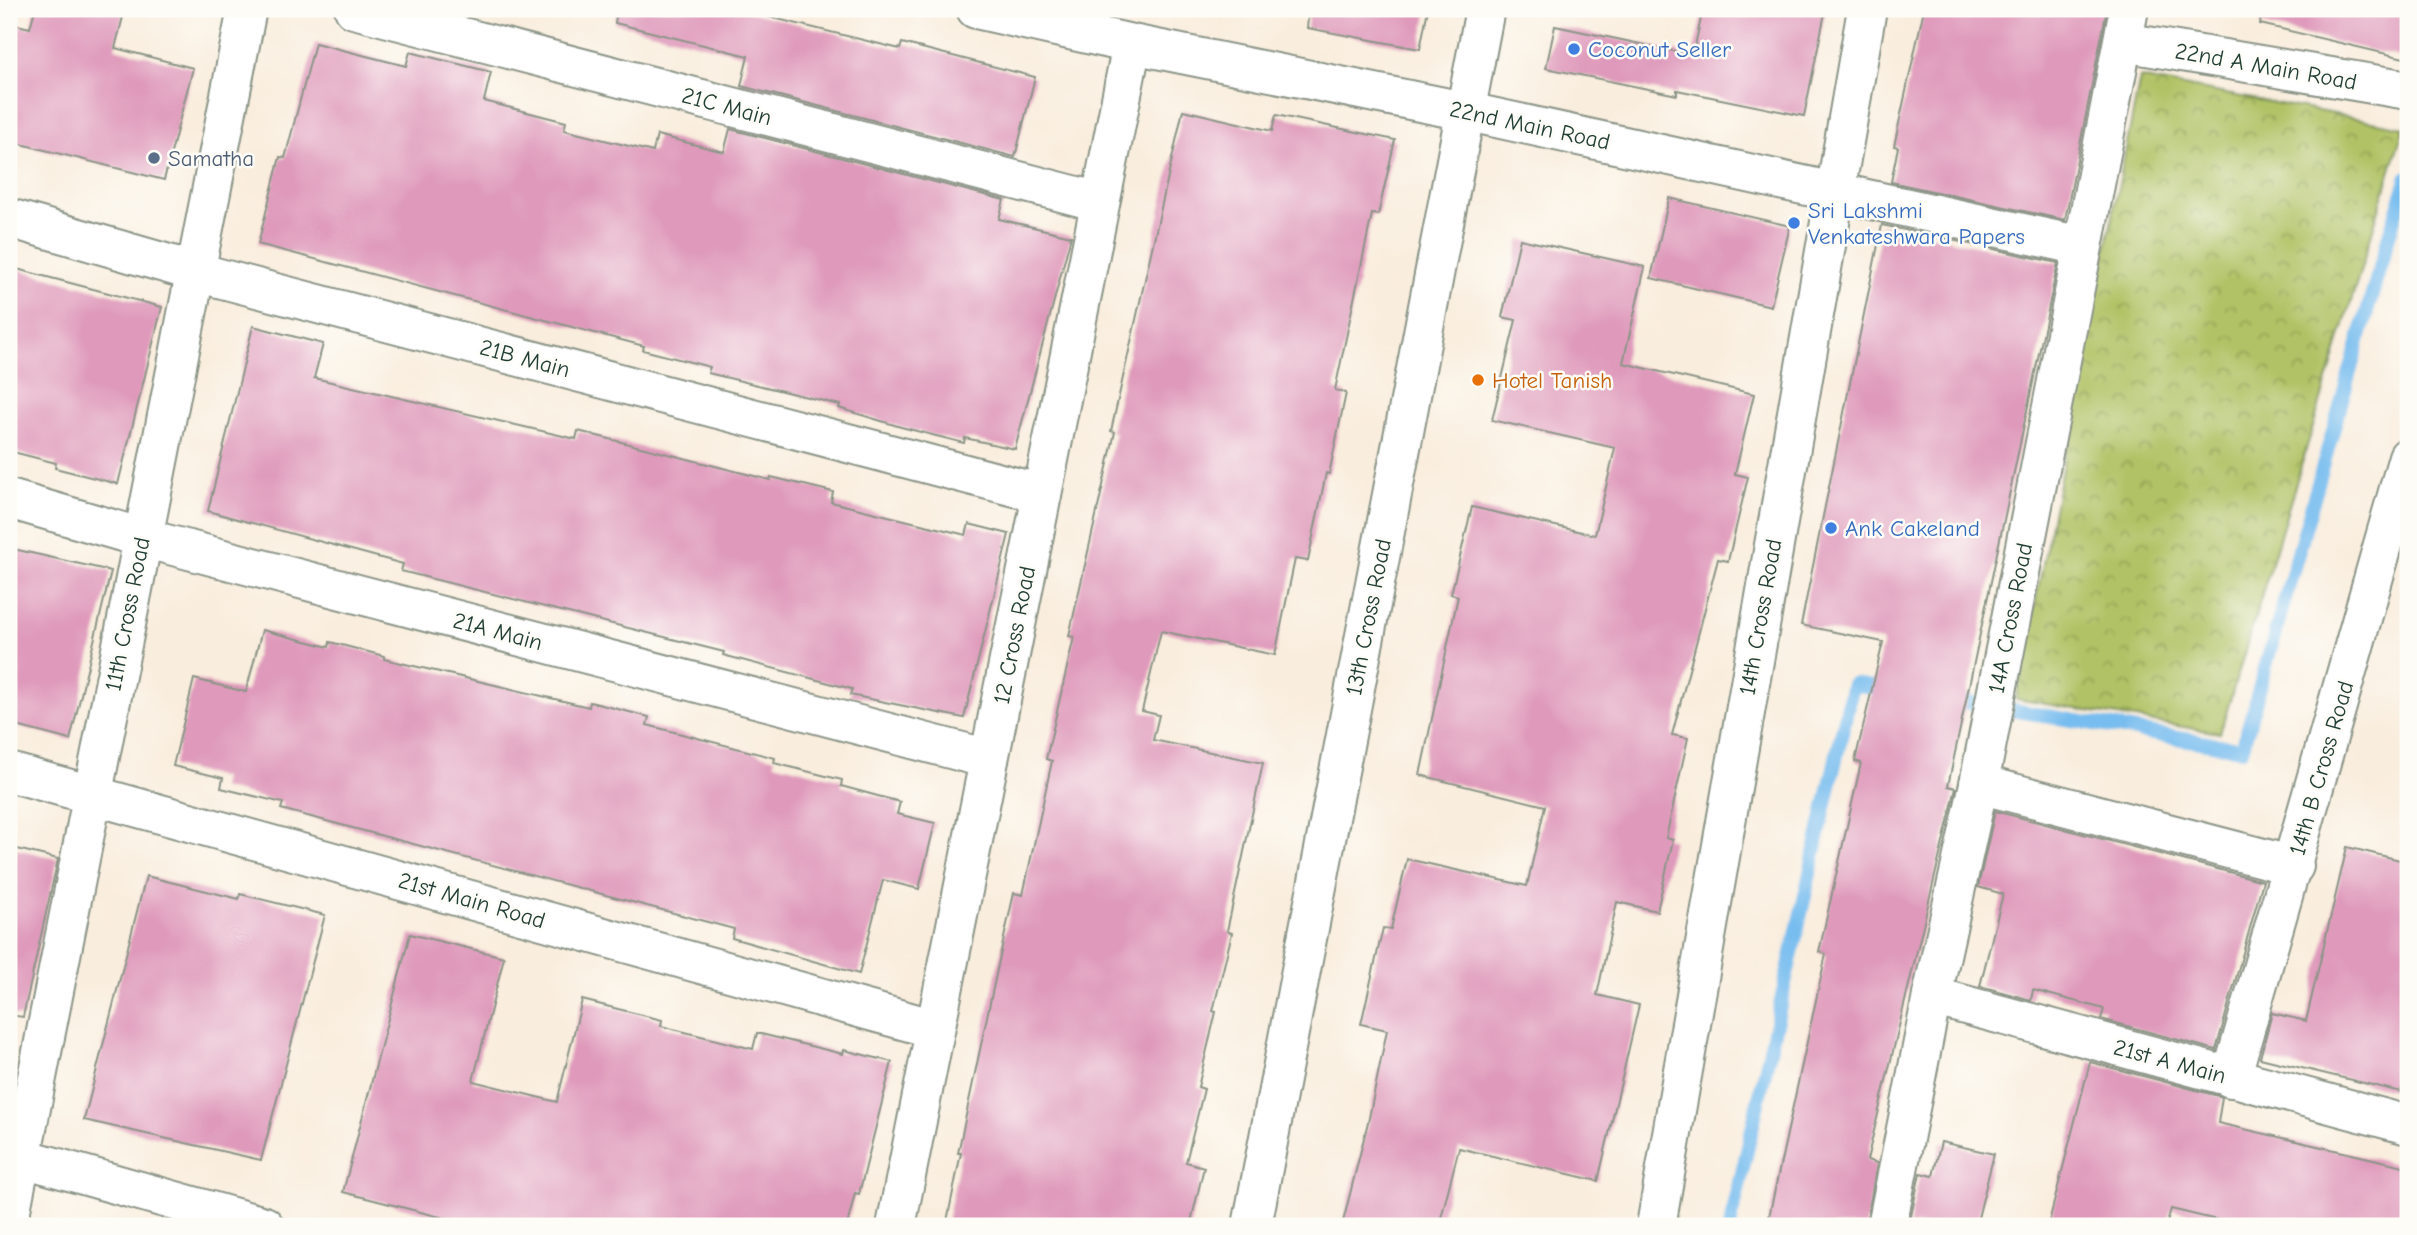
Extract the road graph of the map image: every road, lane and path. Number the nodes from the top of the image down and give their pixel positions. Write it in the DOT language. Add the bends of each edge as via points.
graph roads {
  1 [pos="247,9"];
  2 [pos="354,9"];
  3 [pos="976,9"];
  4 [pos="1485,9"];
  5 [pos="1867,9"];
  6 [pos="2126,25"];
  7 [pos="1132,44"];
  8 [pos="2408,90"];
  9 [pos="1464,111"];
  10 [pos="1833,192"];
  11 [pos="1100,202"];
  12 [pos="9,218"];
  13 [pos="2082,246"];
  14 [pos="196,272"];
  15 [pos="2408,457"];
  16 [pos="1042,494"];
  17 [pos="9,499"];
  18 [pos="143,538"];
  19 [pos="989,759"];
  20 [pos="9,772"];
  21 [pos="1979,784"];
  22 [pos="92,794"];
  23 [pos="2294,866"];
  24 [pos="1932,996"];
  25 [pos="935,1029"];
  26 [pos="2231,1078"];
  27 [pos="2408,1125"];
  28 [pos="16,1156"];
  29 [pos="9,1220"];
  30 [pos="264,1226"];
  31 [pos="896,1226"];
  32 [pos="1252,1226"];
  33 [pos="1656,1226"];
  34 [pos="1887,1226"];
  1 -- 14 [label="street, 11th Cross Road"];
  2 -- 11 [label="street, 21C Main"];
  3 -- 7 [label="street, 22nd Main Road"];
  4 -- 9 [label="street, 13th Cross Road"];
  5 -- 10 [label="street, 14th Cross Road"];
  6 -- 8 [label="street, 22nd A Main Road"];
  6 -- 13 [label="street, 14A Cross Road"];
  7 -- 9 [label="street, 22nd Main Road"];
  7 -- 11 [label="street, 12 Cross Road"];
  9 -- 10 [label="street, 22nd Main Road"];
  9 -- 32 [label="street, 13th Cross Road"];
  10 -- 13 [label="street, 22nd Main Road"];
  10 -- 33 [label="street, 14th Cross Road"];
  11 -- 16 [label="street, 12 Cross Road"];
  12 -- 14 [label="street, 21B Main"];
  13 -- 21 [label="street, 14A Cross Road"];
  14 -- 16 [label="street, 21B Main"];
  14 -- 18 [label="street, 11th Cross Road"];
  15 -- 23 [label="street, 14th B Cross Road"];
  16 -- 19 [label="street, 12 Cross Road"];
  17 -- 18 [label="street, 21A Main"];
  18 -- 19 [label="street, 21A Main"];
  18 -- 22 [label="street, 11th Cross Road"];
  19 -- 25 [label="street, 12 Cross Road"];
  20 -- 22 [label="street, 21st Main Road"];
  21 -- 23 [label="street"];
  21 -- 24 [label="street, 14A Cross Road"];
  22 -- 25 [label="street, 21st Main Road"];
  22 -- 28 [label="street, 11th Cross Road"];
  23 -- 26 [label="street, 14th B Cross Road"];
  24 -- 26 [label="street, 21st A Main"];
  24 -- 34 [label="street, 14A Cross Road"];
  25 -- 31 [label="street, 12 Cross Road"];
  26 -- 27 [label="street, 21st A Main"];
  28 -- 29 [label="street, 11th Cross Road"];
  28 -- 30 [label="street"];
}
